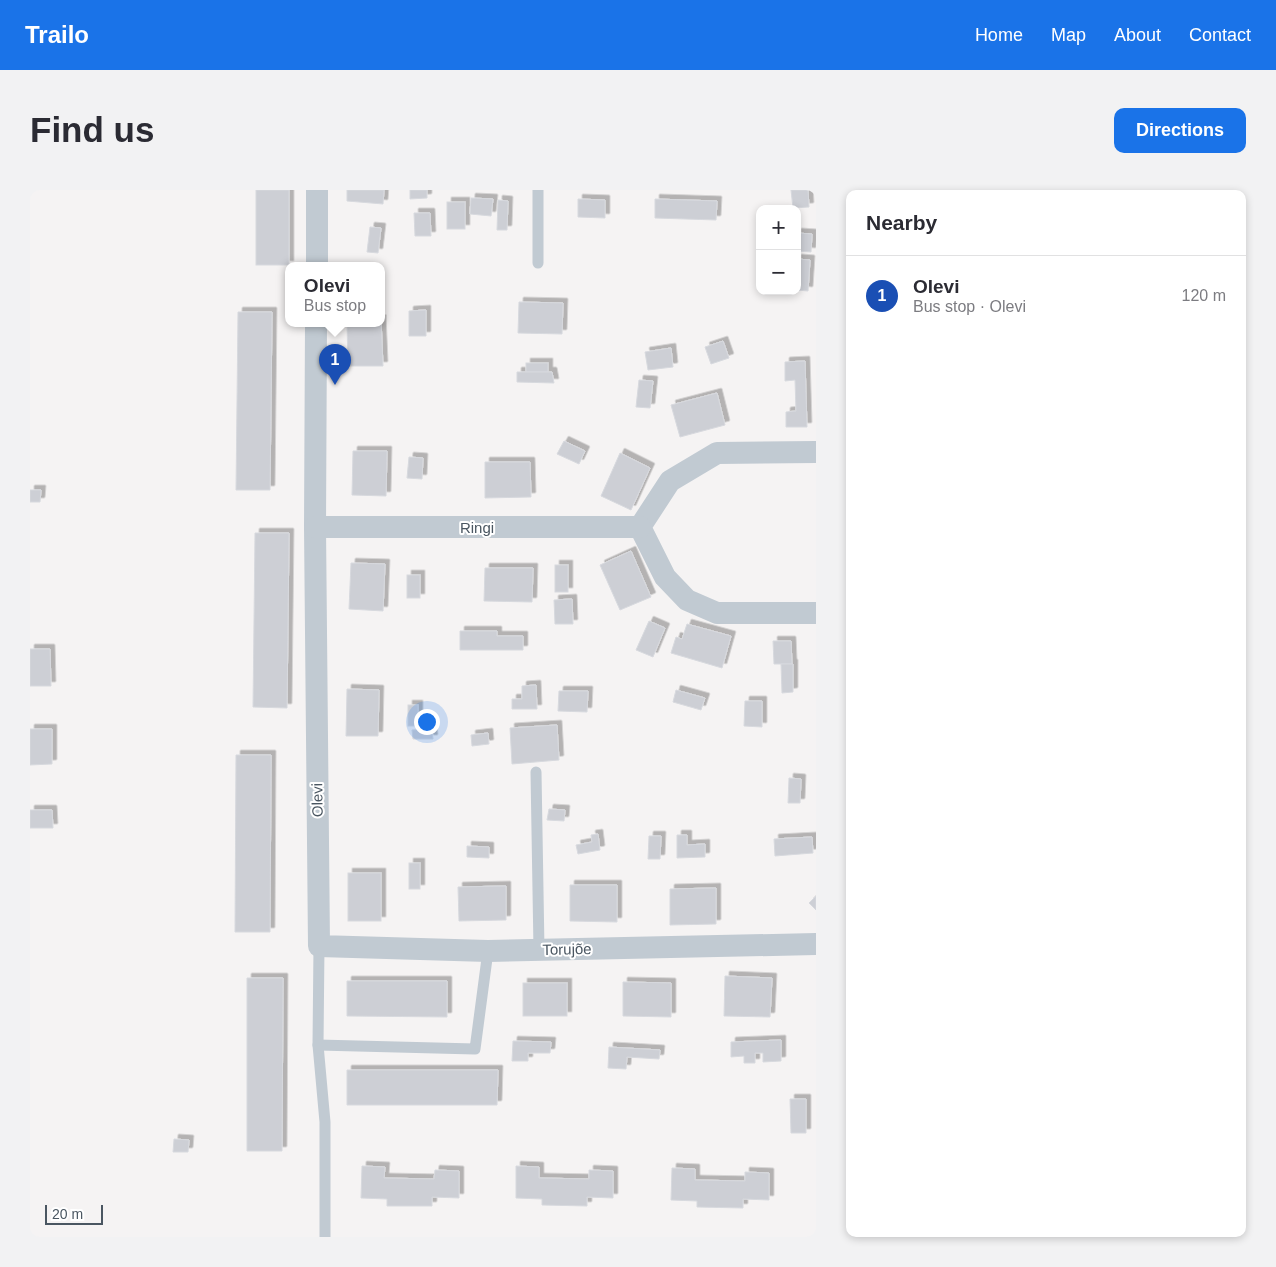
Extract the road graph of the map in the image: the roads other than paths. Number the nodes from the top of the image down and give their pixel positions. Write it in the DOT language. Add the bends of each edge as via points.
graph roads {
  1 [pos="317,190"];
  2 [pos="538,190"];
  3 [pos="317,262"];
  4 [pos="538,263"];
  5 [pos="316,327"];
  6 [pos="816,452"];
  7 [pos="315,527"];
  8 [pos="640,527"];
  9 [pos="816,613"];
  10 [pos="536,772"];
  11 [pos="816,944"];
  12 [pos="319,946"];
  13 [pos="539,950"];
  14 [pos="488,951"];
  15 [pos="318,1045"];
  16 [pos="325,1237"];
  1 -- 3 [label="street"];
  2 -- 4 [label="lane"];
  5 -- 7 [label="street, Olevi"];
  6 -- 8 [label="street" via="717,453 670,481"];
  7 -- 8 [label="street, Ringi"];
  7 -- 12 [label="street, Olevi"];
  8 -- 9 [label="street" via="665,577 687,600 717,613"];
  10 -- 13 [label="lane"];
  11 -- 13 [label="street, Torujõe"];
  12 -- 14 [label="street, Torujõe"];
  12 -- 15 [label="lane"];
  13 -- 14 [label="street, Torujõe"];
  14 -- 15 [label="lane" via="475,1049"];
  15 -- 16 [label="lane" via="325,1122"];
}
